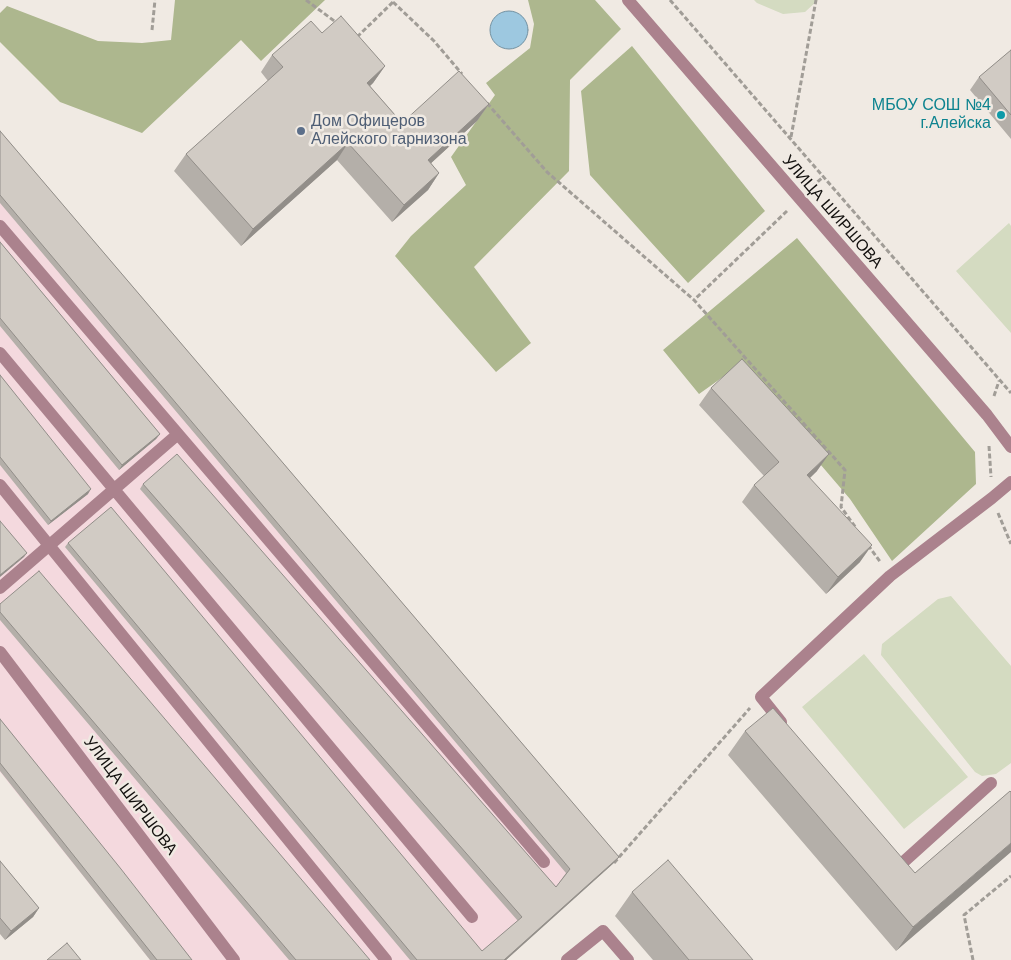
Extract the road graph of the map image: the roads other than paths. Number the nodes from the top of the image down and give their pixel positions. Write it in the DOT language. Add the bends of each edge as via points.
graph roads {
  1 [pos="628,0"];
  2 [pos="0,226"];
  3 [pos="0,353"];
  4 [pos="178,434"];
  5 [pos="1011,447"];
  6 [pos="1011,482"];
  7 [pos="0,485"];
  8 [pos="114,489"];
  9 [pos="48,546"];
  10 [pos="0,588"];
  11 [pos="0,652"];
  12 [pos="792,735"];
  13 [pos="991,783"];
  14 [pos="887,850"];
  15 [pos="544,862"];
  16 [pos="472,917"];
  17 [pos="234,960"];
  18 [pos="386,960"];
  19 [pos="567,960"];
  20 [pos="628,960"];
  1 -- 5 [label="street, УЛИЦА ШИРШОВА" via="987,415"];
  2 -- 4 [label="street"];
  3 -- 8 [label="street"];
  4 -- 8 [label="street"];
  4 -- 15 [label="street"];
  6 -- 12 [label="street" via="890,576 761,696"];
  7 -- 9 [label="street"];
  8 -- 9 [label="street"];
  8 -- 16 [label="street"];
  9 -- 10 [label="street"];
  9 -- 18 [label="street"];
  11 -- 17 [label="street, УЛИЦА ШИРШОВА"];
  13 -- 14 [label="street" via="900,866"];
  19 -- 20 [label="street" via="603,931"];
}
